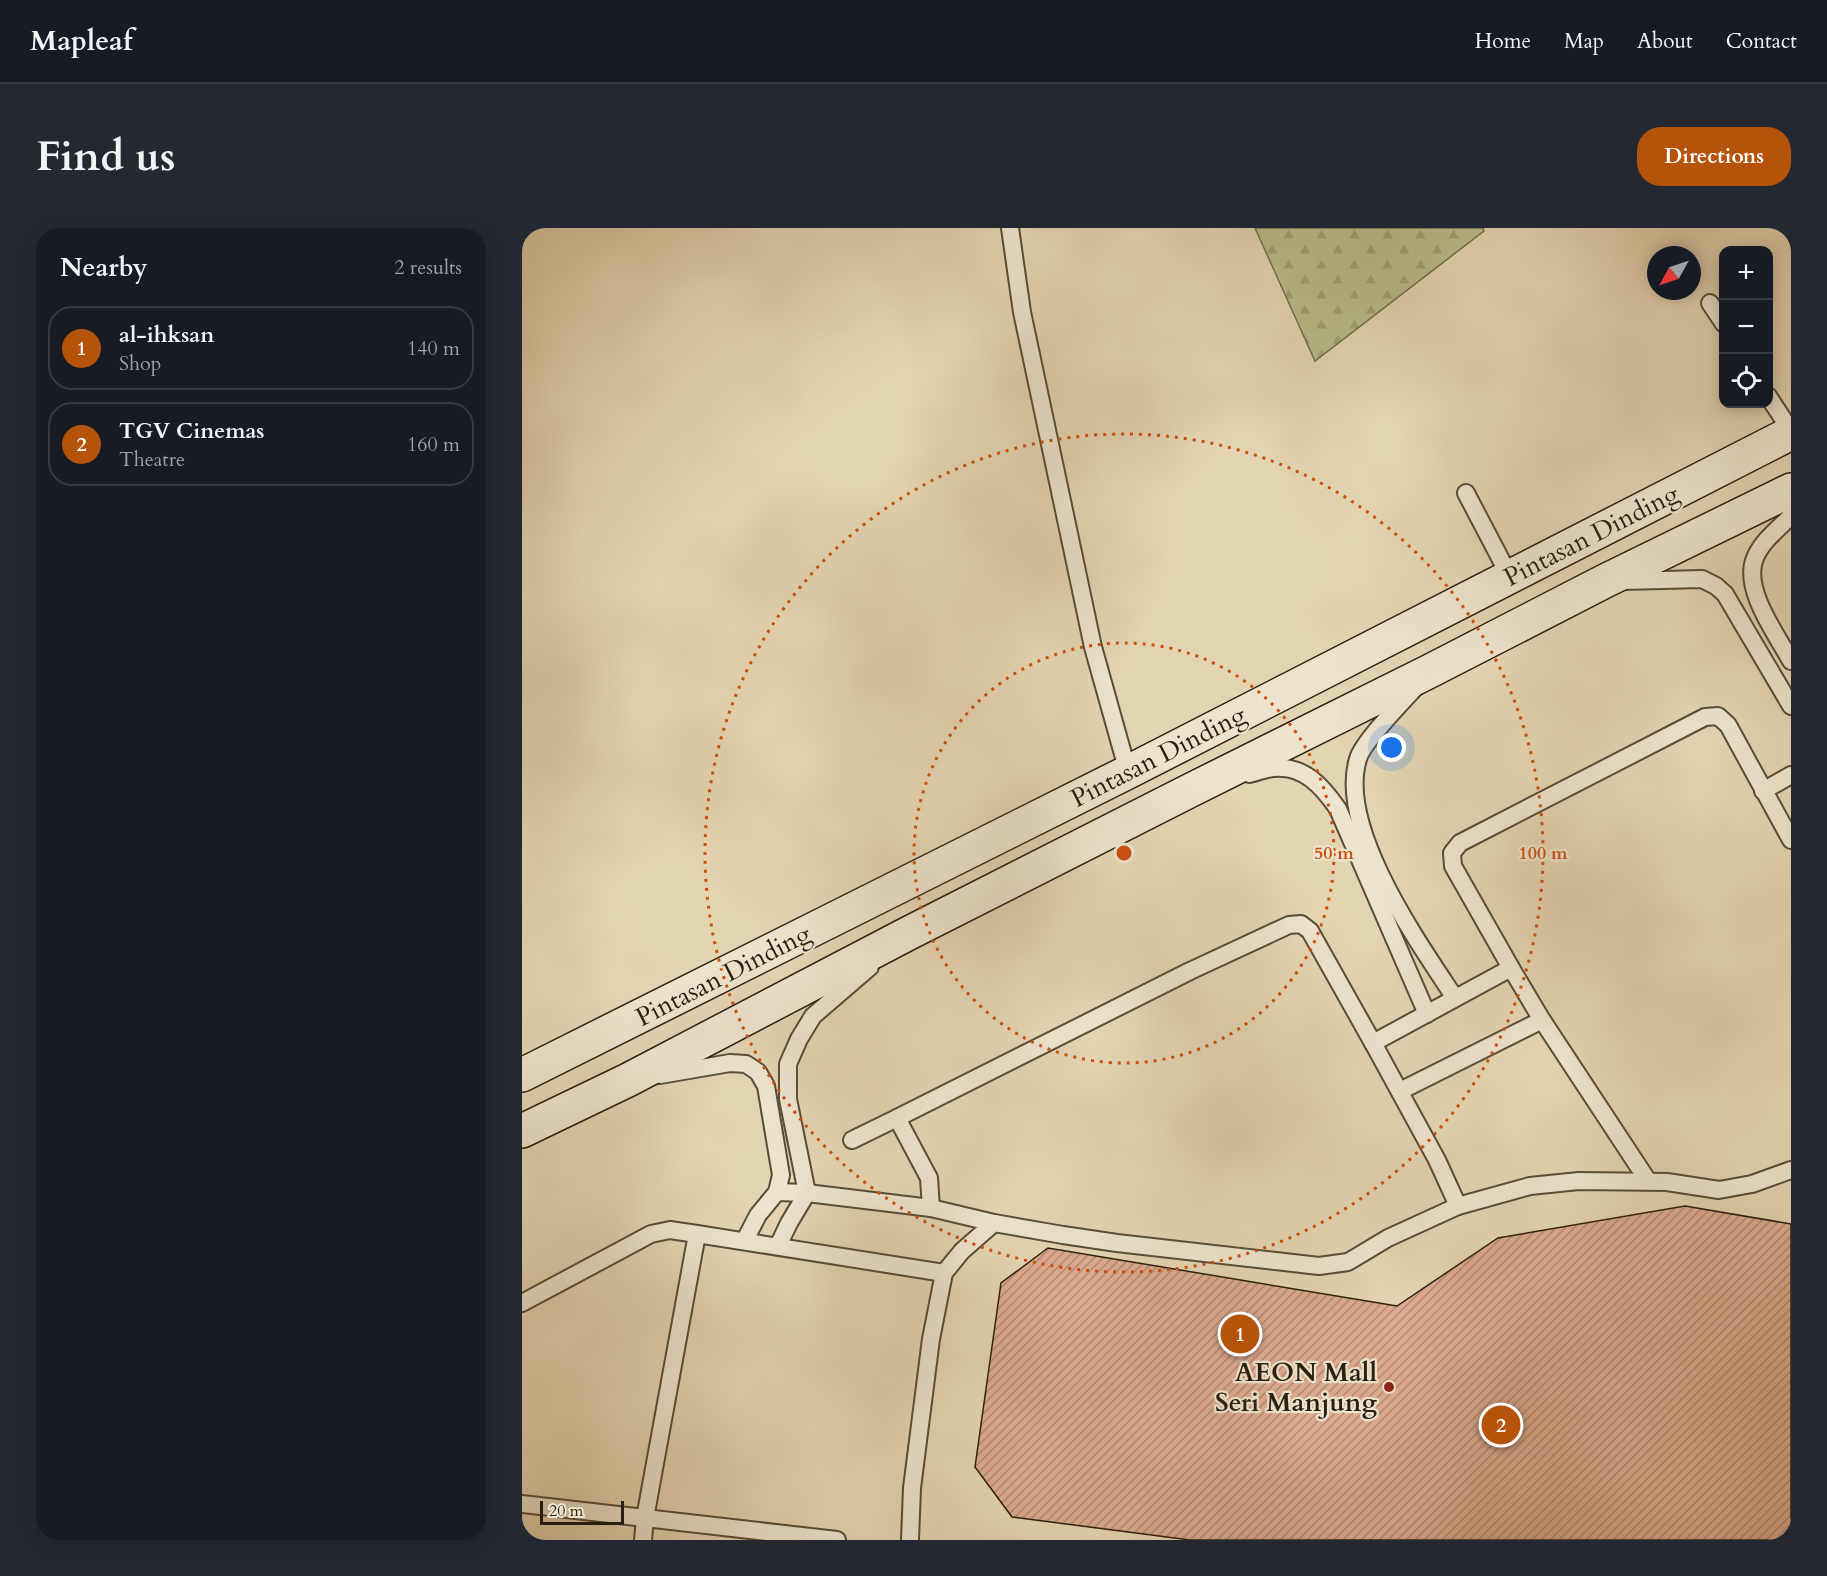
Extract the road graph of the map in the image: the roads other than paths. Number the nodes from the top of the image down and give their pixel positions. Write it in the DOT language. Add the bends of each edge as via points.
graph roads {
  1 [pos="1010,228"];
  2 [pos="1710,303"];
  3 [pos="1719,316"];
  4 [pos="1773,404"];
  5 [pos="1791,432"];
  6 [pos="1791,490"];
  7 [pos="1466,493"];
  8 [pos="1791,516"];
  9 [pos="1510,577"];
  10 [pos="1605,581"];
  11 [pos="1791,661"];
  12 [pos="1430,671"];
  13 [pos="1791,706"];
  14 [pos="1128,772"];
  15 [pos="1791,775"];
  16 [pos="1193,789"];
  17 [pos="1763,791"];
  18 [pos="1791,840"];
  19 [pos="909,933"];
  20 [pos="1510,968"];
  21 [pos="1455,998"];
  22 [pos="1427,1014"];
  23 [pos="1542,1020"];
  24 [pos="1373,1043"];
  25 [pos="522,1075"];
  26 [pos="628,1080"];
  27 [pos="1400,1091"];
  28 [pos="897,1118"];
  29 [pos="522,1131"];
  30 [pos="852,1140"];
  31 [pos="1791,1170"];
  32 [pos="1648,1181"];
  33 [pos="777,1192"];
  34 [pos="807,1193"];
  35 [pos="1458,1206"];
  36 [pos="931,1208"];
  37 [pos="994,1223"];
  38 [pos="697,1233"];
  39 [pos="745,1240"];
  40 [pos="778,1246"];
  41 [pos="944,1273"];
  42 [pos="522,1303"];
  43 [pos="522,1504"];
  44 [pos="645,1518"];
  45 [pos="643,1540"];
  46 [pos="837,1540"];
  47 [pos="910,1540"];
  1 -- 14 [label="lane" via="1022,312 1093,647"];
  2 -- 3 [label="lane"];
  4 -- 5 [label="lane"];
  5 -- 9 [label="main road, Pintasan Dinding"];
  6 -- 10 [label="main road, Pintasan Dinding"];
  7 -- 9 [label="lane"];
  8 -- 11 [label="lane" via="1765,542 1754,559 1752,576 1757,600"];
  9 -- 14 [label="main road, Pintasan Dinding"];
  10 -- 12 [label="main road, Pintasan Dinding"];
  10 -- 13 [label="lane" via="1702,579 1716,586 1725,594"];
  12 -- 16 [label="main road, Pintasan Dinding"];
  12 -- 21 [label="lane" via="1358,756 1354,781 1360,824 1376,865 1399,912"];
  14 -- 25 [label="main road, Pintasan Dinding"];
  15 -- 17 [label="lane"];
  16 -- 19 [label="main road, Pintasan Dinding"];
  16 -- 22 [label="lane" via="1273,768 1296,770 1315,780 1338,809"];
  17 -- 18 [label="lane"];
  17 -- 20 [label="lane" via="1728,725 1718,716 1705,717 1460,843 1452,853 1454,866"];
  19 -- 26 [label="main road, Pintasan Dinding"];
  19 -- 34 [label="lane" via="813,1016 788,1064 788,1099"];
  20 -- 21 [label="lane"];
  20 -- 23 [label="lane"];
  21 -- 22 [label="lane"];
  22 -- 24 [label="lane"];
  23 -- 27 [label="lane"];
  23 -- 32 [label="lane"];
  24 -- 27 [label="lane"];
  24 -- 28 [label="lane" via="1310,931 1301,924 1289,925"];
  26 -- 29 [label="main road, Pintasan Dinding"];
  26 -- 33 [label="lane" via="730,1063 758,1072 766,1086 781,1175"];
  27 -- 35 [label="lane"];
  28 -- 30 [label="lane"];
  28 -- 36 [label="lane" via="929,1178"];
  31 -- 32 [label="lane" via="1752,1184 1719,1190"];
  32 -- 35 [label="lane" via="1530,1186"];
  33 -- 34 [label="lane"];
  33 -- 39 [label="lane" via="758,1215"];
  34 -- 36 [label="lane"];
  34 -- 40 [label="lane"];
  35 -- 37 [label="lane" via="1388,1238 1348,1262 1319,1266 1117,1243"];
  36 -- 37 [label="lane"];
  37 -- 41 [label="lane"];
  38 -- 39 [label="lane"];
  38 -- 42 [label="lane" via="670,1230 651,1234"];
  38 -- 44 [label="lane"];
  39 -- 40 [label="lane"];
  40 -- 41 [label="lane"];
  41 -- 47 [label="lane" via="931,1338 912,1488"];
  43 -- 44 [label="lane"];
  44 -- 45 [label="lane"];
  44 -- 46 [label="lane"];
}
